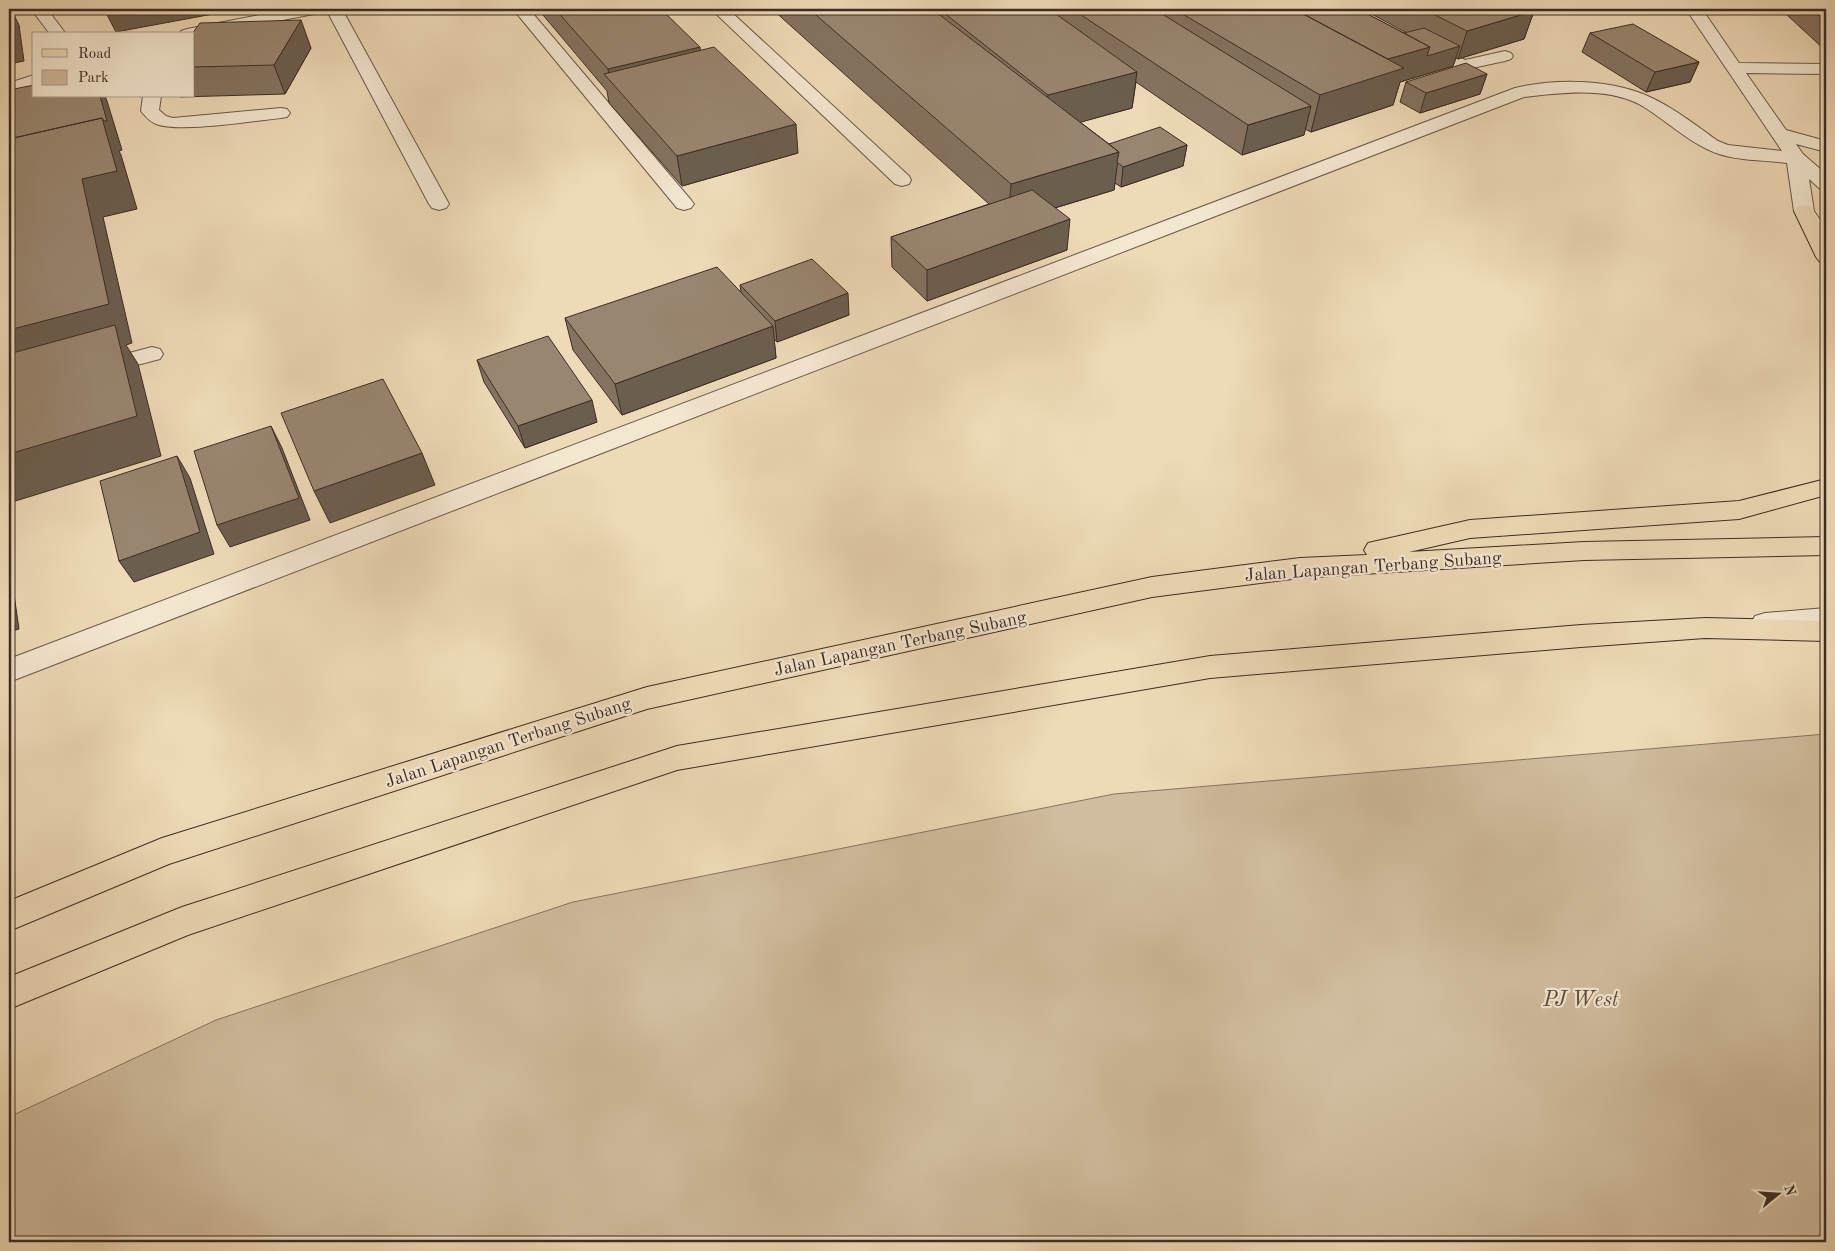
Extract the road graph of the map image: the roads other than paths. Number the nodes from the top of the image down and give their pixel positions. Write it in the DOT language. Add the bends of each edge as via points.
graph roads {
  1 [pos="39,9"];
  2 [pos="314,9"];
  3 [pos="334,9"];
  4 [pos="521,9"];
  5 [pos="719,9"];
  6 [pos="1361,9"];
  7 [pos="1694,9"];
  8 [pos="1347,18"];
  9 [pos="56,32"];
  10 [pos="195,32"];
  11 [pos="1388,41"];
  12 [pos="1505,56"];
  13 [pos="1735,68"];
  14 [pos="1826,70"];
  15 [pos="32,81"];
  16 [pos="9,89"];
  17 [pos="152,98"];
  18 [pos="281,114"];
  19 [pos="1779,134"];
  20 [pos="1826,146"];
  21 [pos="1796,158"];
  22 [pos="902,180"];
  23 [pos="1826,184"];
  24 [pos="439,204"];
  25 [pos="684,204"];
  26 [pos="1804,211"];
  27 [pos="1826,242"];
  28 [pos="1826,256"];
  29 [pos="152,354"];
  30 [pos="76,375"];
  31 [pos="1826,487"];
  32 [pos="1826,546"];
  33 [pos="1300,568"];
  34 [pos="1826,618"];
  35 [pos="1705,628"];
  36 [pos="1826,631"];
  37 [pos="9,671"];
  38 [pos="9,916"];
  39 [pos="9,993"];
  1 -- 9 [label="street"];
  2 -- 10 [label="street"];
  3 -- 24 [label="street"];
  4 -- 25 [label="street"];
  5 -- 22 [label="street"];
  6 -- 12 [label="street" via="1463,65"];
  7 -- 13 [label="street"];
  8 -- 11 [label="street"];
  13 -- 14 [label="street"];
  13 -- 19 [label="street"];
  15 -- 16 [label="street"];
  17 -- 18 [label="street" via="150,111 160,120 174,123"];
  19 -- 20 [label="street"];
  19 -- 21 [label="street"];
  21 -- 23 [label="street"];
  21 -- 26 [label="street"];
  21 -- 37 [label="street" via="1725,150 1712,145 1648,102 1618,92 1580,86 1521,92"];
  26 -- 27 [label="street"];
  26 -- 28 [label="main road"];
  29 -- 30 [label="street"];
  31 -- 33 [label="main road" via="1738,510 1470,529"];
  32 -- 33 [label="main road, Jalan Lapangan Terbang Subang" via="1584,551"];
  33 -- 38 [label="main road, Jalan Lapangan Terbang Subang" via="1152,587 647,698 162,852"];
  34 -- 35 [label="street"];
  35 -- 36 [label="main road"];
  35 -- 39 [label="main road" via="1210,667 677,758 182,922"];
}
